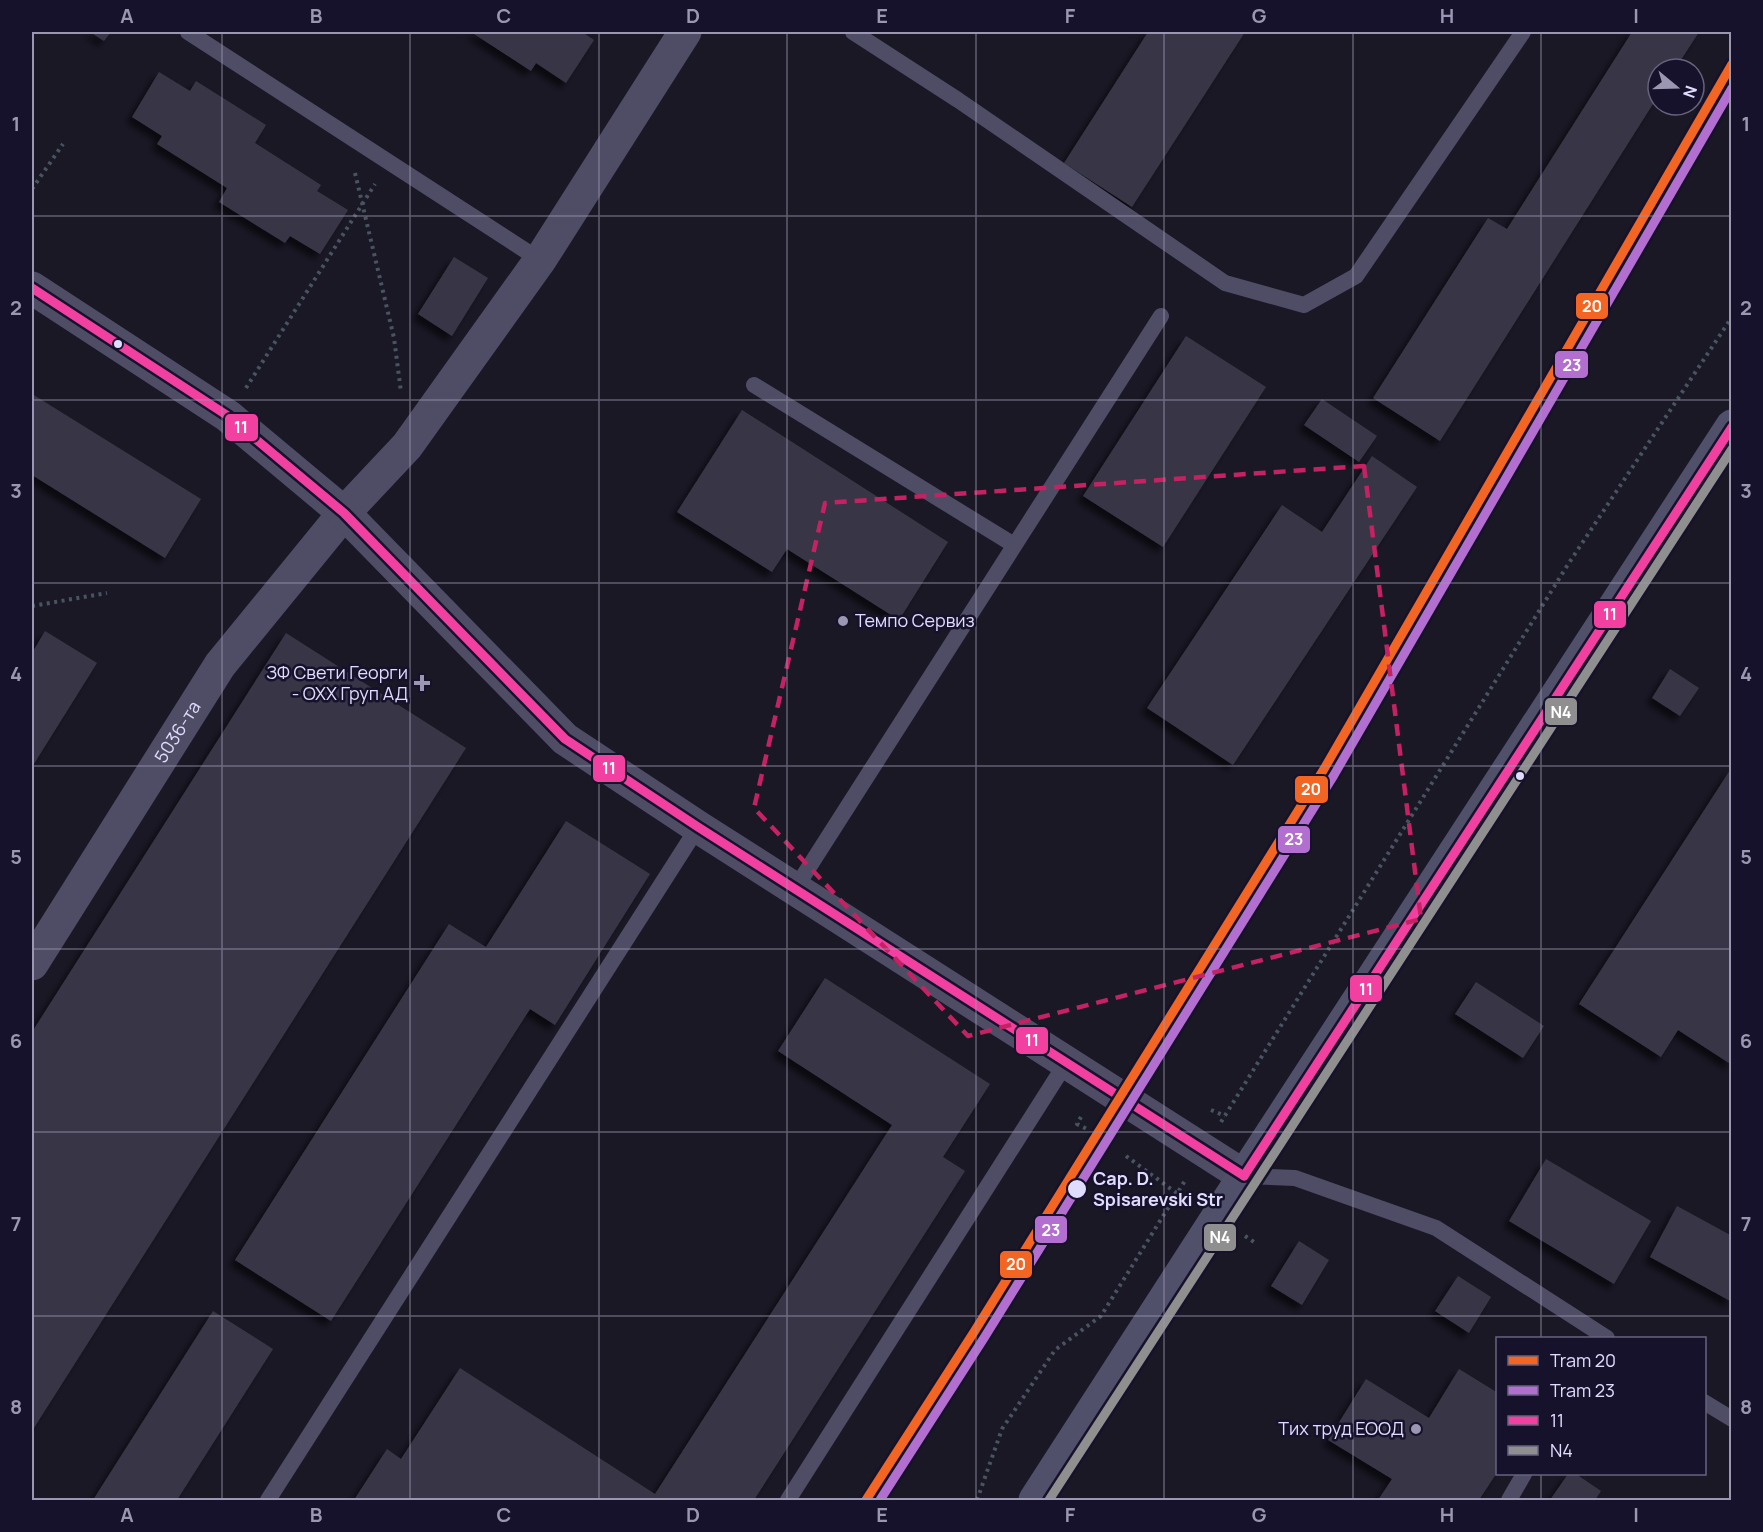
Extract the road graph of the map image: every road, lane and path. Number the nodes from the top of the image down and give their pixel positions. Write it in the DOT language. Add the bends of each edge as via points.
graph roads {
  1 [pos="188,32"];
  2 [pos="686,32"];
  3 [pos="853,32"];
  4 [pos="1523,32"];
  5 [pos="345,134"];
  6 [pos="63,144"];
  7 [pos="389,162"];
  8 [pos="32,189"];
  9 [pos="362,204"];
  10 [pos="540,260"];
  11 [pos="32,288"];
  12 [pos="1161,316"];
  13 [pos="1731,317"];
  14 [pos="754,385"];
  15 [pos="228,416"];
  16 [pos="1731,426"];
  17 [pos="407,446"];
  18 [pos="344,513"];
  19 [pos="1014,546"];
  20 [pos="107,593"];
  21 [pos="32,606"];
  22 [pos="698,827"];
  23 [pos="795,889"];
  24 [pos="32,964"];
  25 [pos="1066,1063"];
  26 [pos="1081,1118"];
  27 [pos="1221,1122"];
  28 [pos="1089,1130"];
  29 [pos="1126,1156"];
  30 [pos="1244,1176"];
  31 [pos="1185,1180"];
  32 [pos="1176,1195"];
  33 [pos="1186,1200"];
  34 [pos="1244,1235"];
  35 [pos="1254,1242"];
  36 [pos="1602,1337"];
  37 [pos="1706,1403"];
  38 [pos="1731,1419"];
  39 [pos="1523,1475"];
  40 [pos="268,1500"];
  41 [pos="788,1500"];
  42 [pos="977,1500"];
  43 [pos="1035,1500"];
  44 [pos="1509,1500"];
  1 -- 5 [label="lane"];
  2 -- 10 [label="street, 5036-та"];
  3 -- 4 [label="lane" via="1225,283 1304,305 1356,276"];
  5 -- 7 [label="lane"];
  5 -- 9 [label="path"];
  6 -- 8 [label="path"];
  7 -- 9 [label="path"];
  7 -- 10 [label="lane"];
  9 -- 15 [label="path"];
  9 -- 17 [label="path" via="394,338"];
  10 -- 17 [label="street, 5036-та"];
  11 -- 15 [label="street"];
  12 -- 19 [label="lane"];
  13 -- 27 [label="path" via="1567,566"];
  14 -- 19 [label="lane"];
  15 -- 18 [label="street"];
  16 -- 30 [label="main road"];
  17 -- 18 [label="street, 5036-та"];
  18 -- 22 [label="street" via="565,739"];
  18 -- 24 [label="street, 5036-та" via="220,665"];
  19 -- 23 [label="lane"];
  20 -- 21 [label="path"];
  22 -- 23 [label="street"];
  22 -- 40 [label="lane"];
  23 -- 25 [label="street"];
  25 -- 30 [label="street"];
  25 -- 41 [label="lane"];
  26 -- 28 [label="path" via="1077,1124"];
  29 -- 32 [label="path"];
  30 -- 36 [label="lane" via="1295,1178 1436,1228"];
  30 -- 43 [label="main road"];
  31 -- 32 [label="path"];
  32 -- 33 [label="path"];
  32 -- 42 [label="path" via="1101,1316 1055,1350 1002,1429"];
  34 -- 35 [label="path"];
  37 -- 38 [label="lane"];
  39 -- 44 [label="lane"];
}
